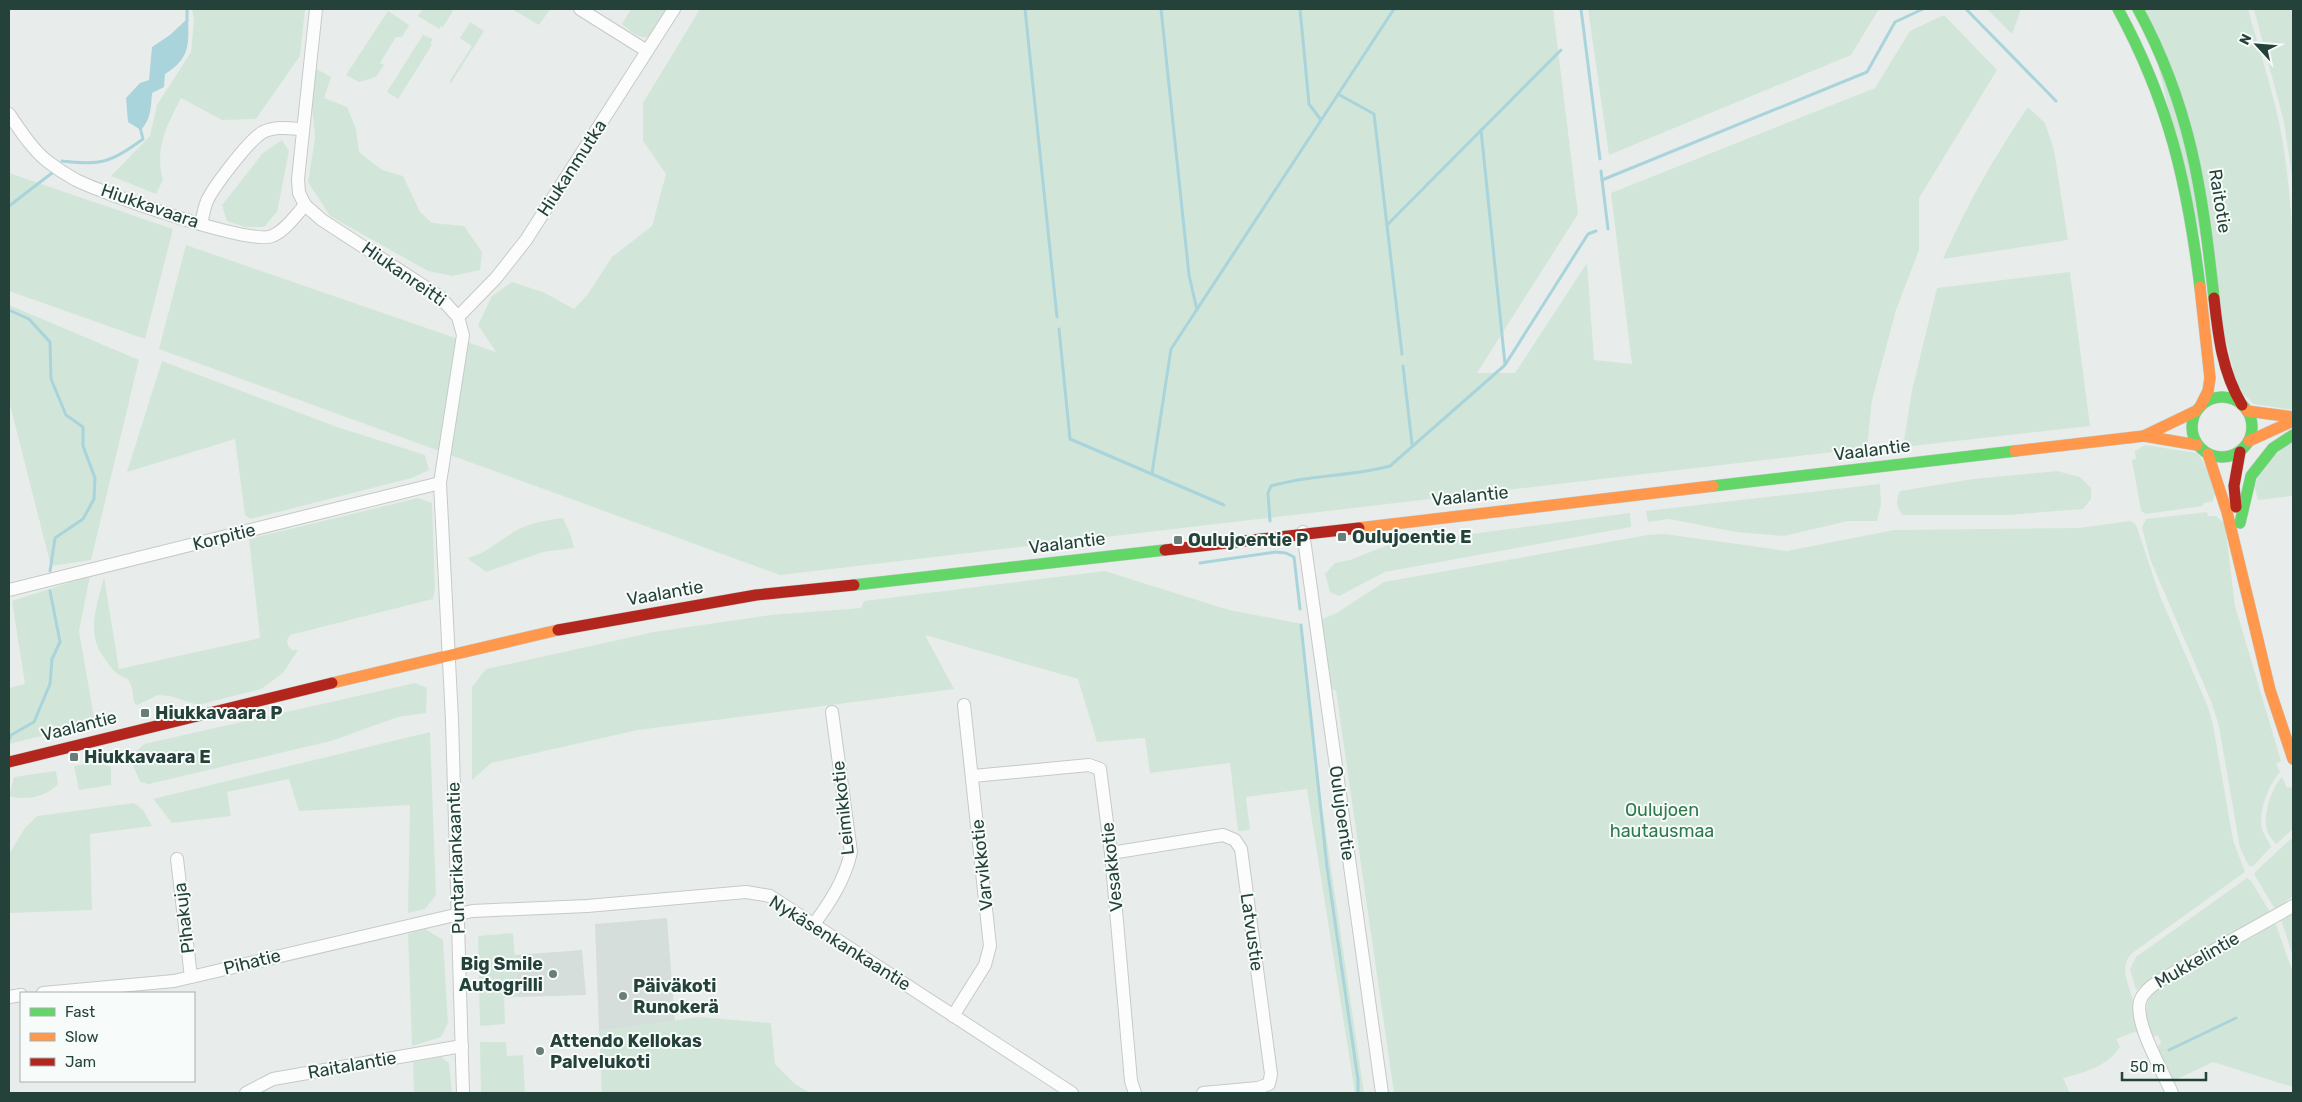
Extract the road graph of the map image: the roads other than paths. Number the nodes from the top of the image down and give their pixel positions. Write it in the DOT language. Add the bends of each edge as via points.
graph roads {
  1 [pos="316,9"];
  2 [pos="580,9"];
  3 [pos="674,9"];
  4 [pos="2118,9"];
  5 [pos="2138,9"];
  6 [pos="647,51"];
  7 [pos="9,114"];
  8 [pos="302,129"];
  9 [pos="305,206"];
  10 [pos="201,224"];
  11 [pos="458,317"];
  12 [pos="2199,408"];
  13 [pos="2245,408"];
  14 [pos="2293,417"];
  15 [pos="2293,421"];
  16 [pos="2293,435"];
  17 [pos="2144,436"];
  18 [pos="2249,441"];
  19 [pos="2198,445"];
  20 [pos="2240,452"];
  21 [pos="2208,454"];
  22 [pos="440,483"];
  23 [pos="2228,487"];
  24 [pos="2234,524"];
  25 [pos="1304,532"];
  26 [pos="9,590"];
  27 [pos="449,654"];
  28 [pos="964,705"];
  29 [pos="832,712"];
  30 [pos="2293,759"];
  31 [pos="9,762"];
  32 [pos="973,776"];
  33 [pos="1111,852"];
  34 [pos="177,859"];
  35 [pos="2293,906"];
  36 [pos="458,914"];
  37 [pos="814,924"];
  38 [pos="191,977"];
  39 [pos="54,992"];
  40 [pos="953,1016"];
  41 [pos="462,1046"];
  42 [pos="246,1093"];
  43 [pos="463,1093"];
  44 [pos="1072,1093"];
  45 [pos="1135,1093"];
  46 [pos="1203,1093"];
  47 [pos="1382,1093"];
  48 [pos="2172,1093"];
  1 -- 8 [label="street"];
  2 -- 6 [label="street"];
  3 -- 6 [label="street, Hiukanmutka"];
  4 -- 12 [label="street, Raitotie" via="2158,92 2178,154 2190,218 2209,372 2208,392"];
  5 -- 13 [label="street, Raitotie" via="2152,32 2175,88 2193,144 2206,215 2222,353 2233,392"];
  6 -- 11 [label="street, Hiukanmutka" via="526,240 496,278"];
  7 -- 10 [label="street, Hiukkavaara" via="46,161 76,180 153,210"];
  8 -- 9 [label="street" via="298,179 299,193"];
  8 -- 10 [label="street" via="276,128 253,141 213,190"];
  9 -- 10 [label="street, Hiukkavaara" via="282,230 261,238"];
  9 -- 11 [label="street, Hiukanreitti" via="427,286"];
  11 -- 22 [label="street, Hiukanreitti" via="463,344"];
  12 -- 13 [label="street" via="2207,401 2221,397"];
  12 -- 17 [label="street, Vaalantie"];
  12 -- 19 [label="street" via="2193,417 2192,432"];
  13 -- 14 [label="street"];
  13 -- 18 [label="street" via="2252,426"];
  15 -- 18 [label="street"];
  16 -- 24 [label="street" via="2273,448 2261,461 2247,486"];
  17 -- 19 [label="street, Vaalantie"];
  17 -- 25 [label="street, Vaalantie"];
  18 -- 20 [label="street"];
  19 -- 21 [label="street"];
  20 -- 21 [label="street" via="2228,457"];
  20 -- 23 [label="street"];
  21 -- 23 [label="street"];
  22 -- 26 [label="street, Korpitie"];
  22 -- 27 [label="street, Hiukanreitti"];
  23 -- 24 [label="street"];
  24 -- 30 [label="street" via="2235,549 2259,650"];
  25 -- 27 [label="street, Vaalantie" via="1065,562 756,595 582,625"];
  25 -- 47 [label="street, Oulujoentie"];
  27 -- 31 [label="street, Vaalantie"];
  27 -- 36 [label="street, Puntarikankaantie"];
  28 -- 32 [label="street, Varvikkotie"];
  29 -- 37 [label="street, Leimikkotie" via="851,852 838,888"];
  32 -- 33 [label="street, Vesakkotie" via="1090,765 1100,769"];
  32 -- 40 [label="street, Varvikkotie" via="990,946 985,964"];
  33 -- 45 [label="street, Vesakkotie" via="1131,1081"];
  33 -- 46 [label="street, Latvustie" via="1223,835 1235,840 1241,849 1271,1074 1269,1084 1258,1088"];
  34 -- 38 [label="street, Pihakuja"];
  35 -- 48 [label="street, Mukkelintie" via="2158,981 2145,992 2140,1005 2141,1021"];
  36 -- 37 [label="street, Nykäsenkankaantie" via="746,892 770,896"];
  36 -- 38 [label="street, Pihatie"];
  36 -- 41 [label="street, Puntarikankaantie"];
  37 -- 40 [label="street, Nykäsenkankaantie"];
  38 -- 39 [label="street, Pihatie"];
  40 -- 44 [label="street, Nykäsenkankaantie"];
  41 -- 42 [label="street, Raitalantie" via="273,1079"];
  41 -- 43 [label="street, Puntarikankaantie"];
}
